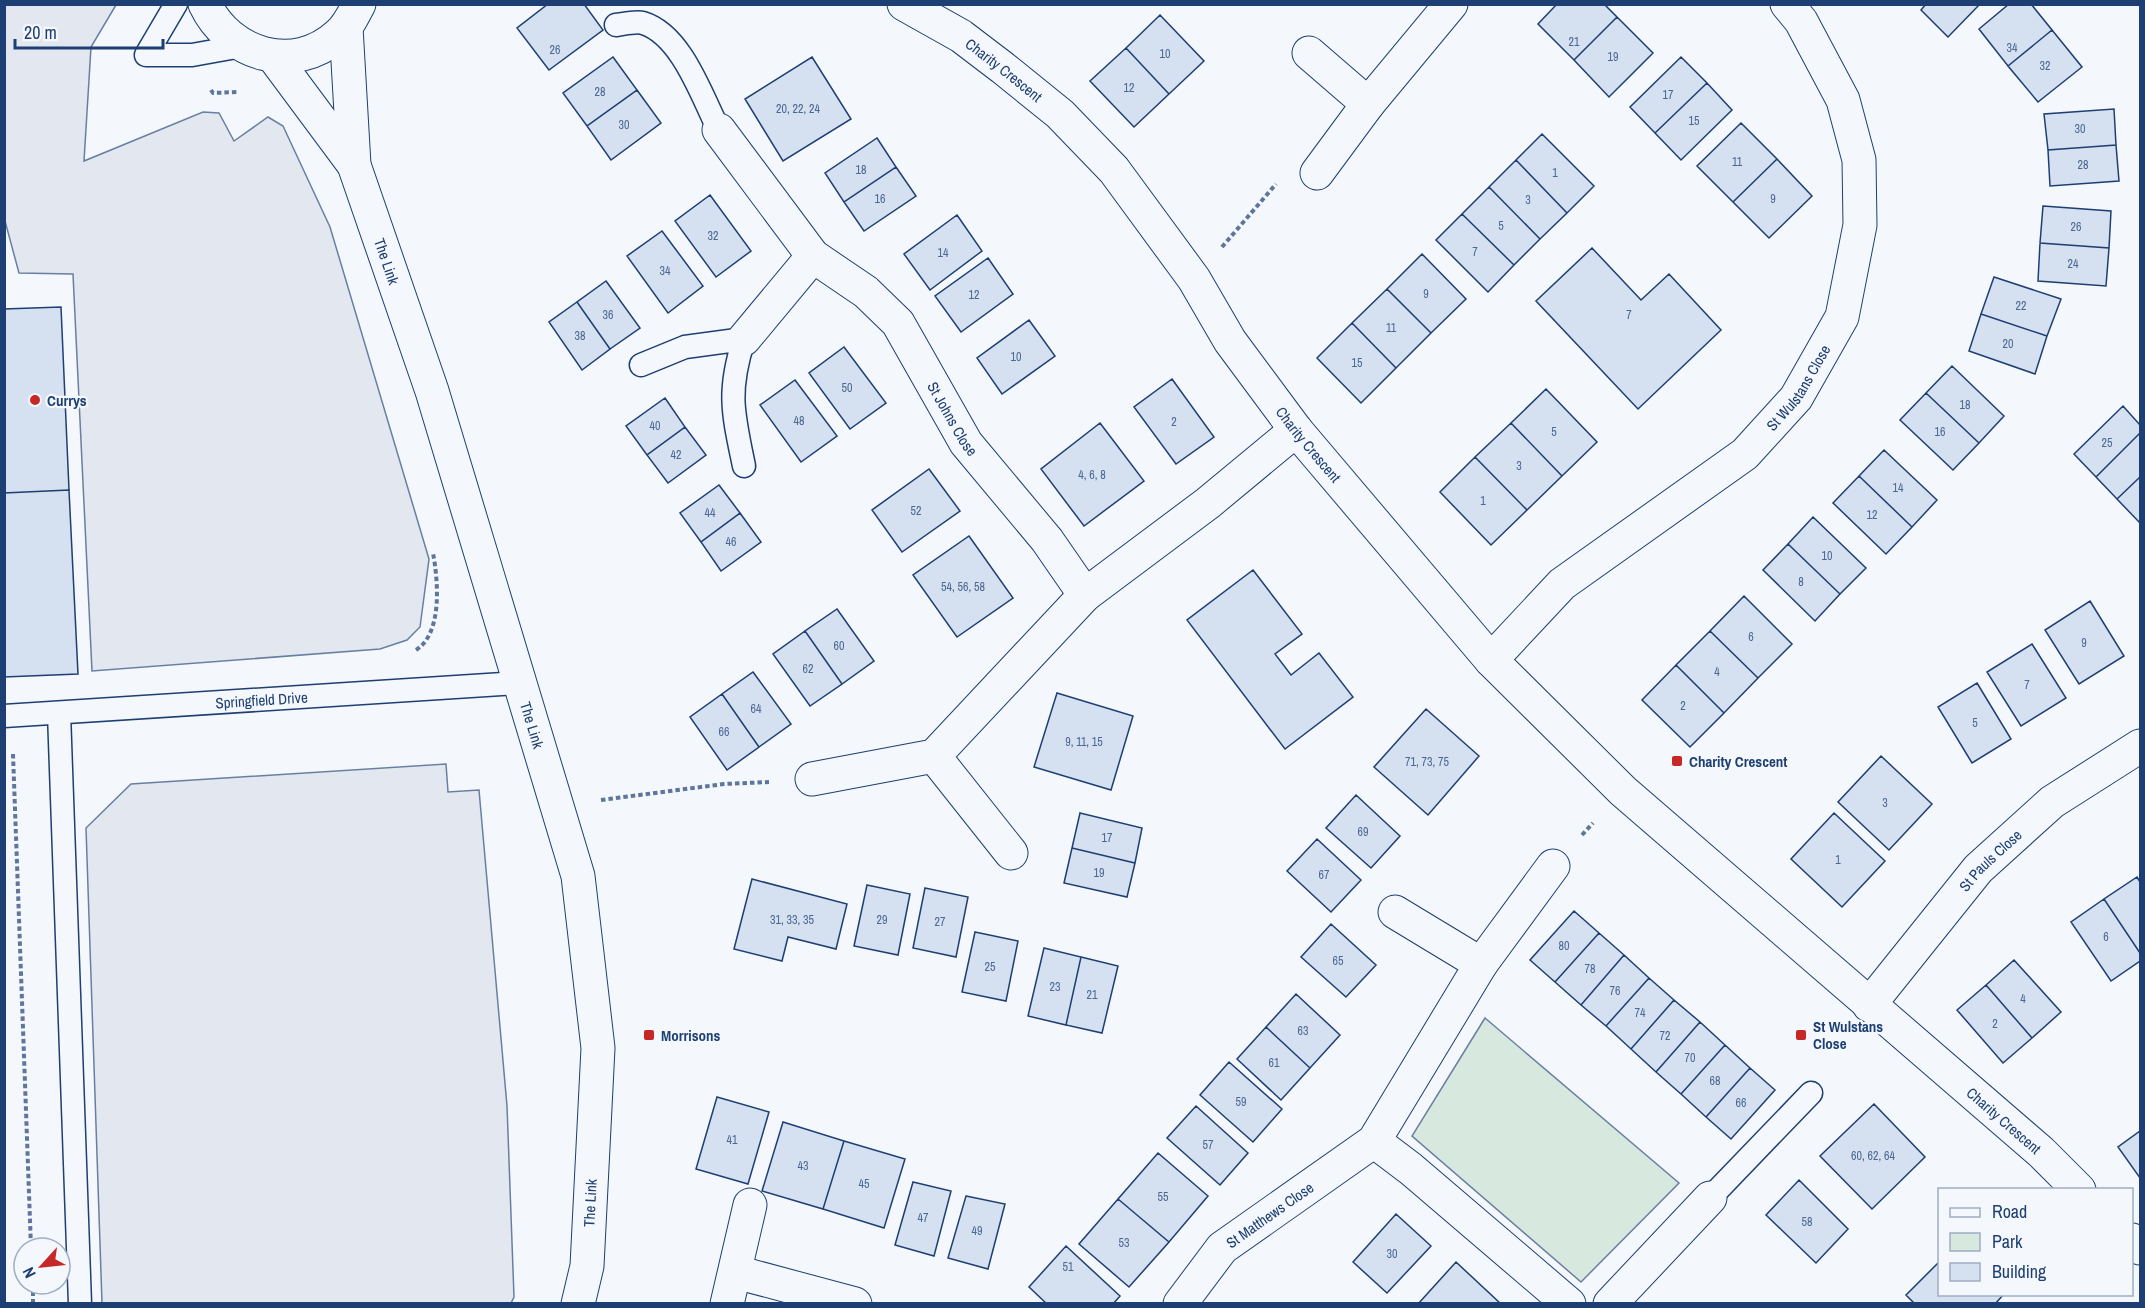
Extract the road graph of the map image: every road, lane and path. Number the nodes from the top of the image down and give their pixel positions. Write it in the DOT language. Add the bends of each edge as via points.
graph roads {
  1 [pos="176,4"];
  2 [pos="205,4"];
  3 [pos="904,4"];
  4 [pos="1452,4"];
  5 [pos="1787,4"];
  6 [pos="353,16"];
  7 [pos="616,25"];
  8 [pos="242,46"];
  9 [pos="1309,53"];
  10 [pos="192,55"];
  11 [pos="273,56"];
  12 [pos="247,93"];
  13 [pos="1368,104"];
  14 [pos="719,130"];
  15 [pos="354,165"];
  16 [pos="1317,173"];
  17 [pos="813,256"];
  18 [pos="1194,279"];
  19 [pos="744,339"];
  20 [pos="640,364"];
  21 [pos="1296,430"];
  22 [pos="744,466"];
  23 [pos="432,548"];
  24 [pos="1084,595"];
  25 [pos="409,652"];
  26 [pos="1491,660"];
  27 [pos="519,683"];
  28 [pos="59,713"];
  29 [pos="8,716"];
  30 [pos="2138,752"];
  31 [pos="934,756"];
  32 [pos="812,779"];
  33 [pos="1623,791"];
  34 [pos="558,808"];
  35 [pos="1011,852"];
  36 [pos="1553,866"];
  37 [pos="1395,912"];
  38 [pos="1481,964"];
  39 [pos="1869,1005"];
  40 [pos="1811,1093"];
  41 [pos="1374,1141"];
  42 [pos="2077,1188"];
  43 [pos="1710,1198"];
  44 [pos="750,1205"];
  45 [pos="30,1236"];
  46 [pos="736,1272"];
  47 [pos="80,1304"];
  48 [pos="578,1304"];
  49 [pos="727,1304"];
  50 [pos="855,1304"];
  51 [pos="1180,1304"];
  52 [pos="1569,1304"];
  53 [pos="1610,1304"];
  1 -- 10 [label="lane" via="146,55"];
  2 -- 8 [label="street, The Link" via="224,33"];
  3 -- 18 [label="street, Charity Crescent" via="961,36 1060,114 1114,170"];
  4 -- 13 [label="street"];
  5 -- 26 [label="street, St Wulstans Close" via="1801,21 1843,100 1858,160 1860,225 1842,317 1796,398 1745,454 1562,584"];
  6 -- 11 [label="street, The Link" via="319,49 302,55"];
  6 -- 15 [label="street, The Link"];
  7 -- 14 [label="lane" via="642,23 669,38"];
  8 -- 10 [label="lane"];
  8 -- 11 [label="street, The Link"];
  9 -- 13 [label="street"];
  10 -- 12 [label="path" via="213,93"];
  11 -- 15 [label="street, The Link"];
  13 -- 16 [label="street"];
  14 -- 17 [label="street, St Johns Close"];
  15 -- 27 [label="street, The Link" via="432,391"];
  16 -- 18 [label="path" via="1289,169"];
  17 -- 19 [label="street"];
  17 -- 24 [label="street, St Johns Close" via="866,292 898,323 966,443 1047,540"];
  18 -- 21 [label="street, Charity Crescent" via="1230,341"];
  19 -- 20 [label="lane" via="685,347"];
  19 -- 22 [label="lane" via="734,371 732,412"];
  21 -- 24 [label="street" via="1208,503"];
  21 -- 26 [label="street, Charity Crescent"];
  23 -- 25 [label="path" via="439,582 432,631 419,649"];
  24 -- 31 [label="street"];
  26 -- 33 [label="street, Charity Crescent"];
  27 -- 28 [label="lane, Springfield Drive"];
  27 -- 34 [label="street, The Link"];
  28 -- 29 [label="lane, Springfield Drive"];
  28 -- 47 [label="lane"];
  29 -- 45 [label="path"];
  30 -- 39 [label="street, St Pauls Close" via="2052,802 1978,869"];
  31 -- 32 [label="street"];
  31 -- 35 [label="street"];
  32 -- 34 [label="path" via="724,784"];
  33 -- 36 [label="path"];
  33 -- 39 [label="street, Charity Crescent"];
  34 -- 48 [label="street, The Link" via="578,876 598,1048 587,1266"];
  36 -- 38 [label="street, St Matthews Close"];
  37 -- 38 [label="street"];
  38 -- 41 [label="street, St Matthews Close"];
  39 -- 42 [label="street, Charity Crescent" via="2041,1152"];
  40 -- 43 [label="lane"];
  41 -- 51 [label="street, St Matthews Close" via="1222,1248"];
  41 -- 52 [label="street"];
  43 -- 53 [label="street"];
  44 -- 46 [label="street"];
  46 -- 49 [label="street"];
  46 -- 50 [label="street"];
}
